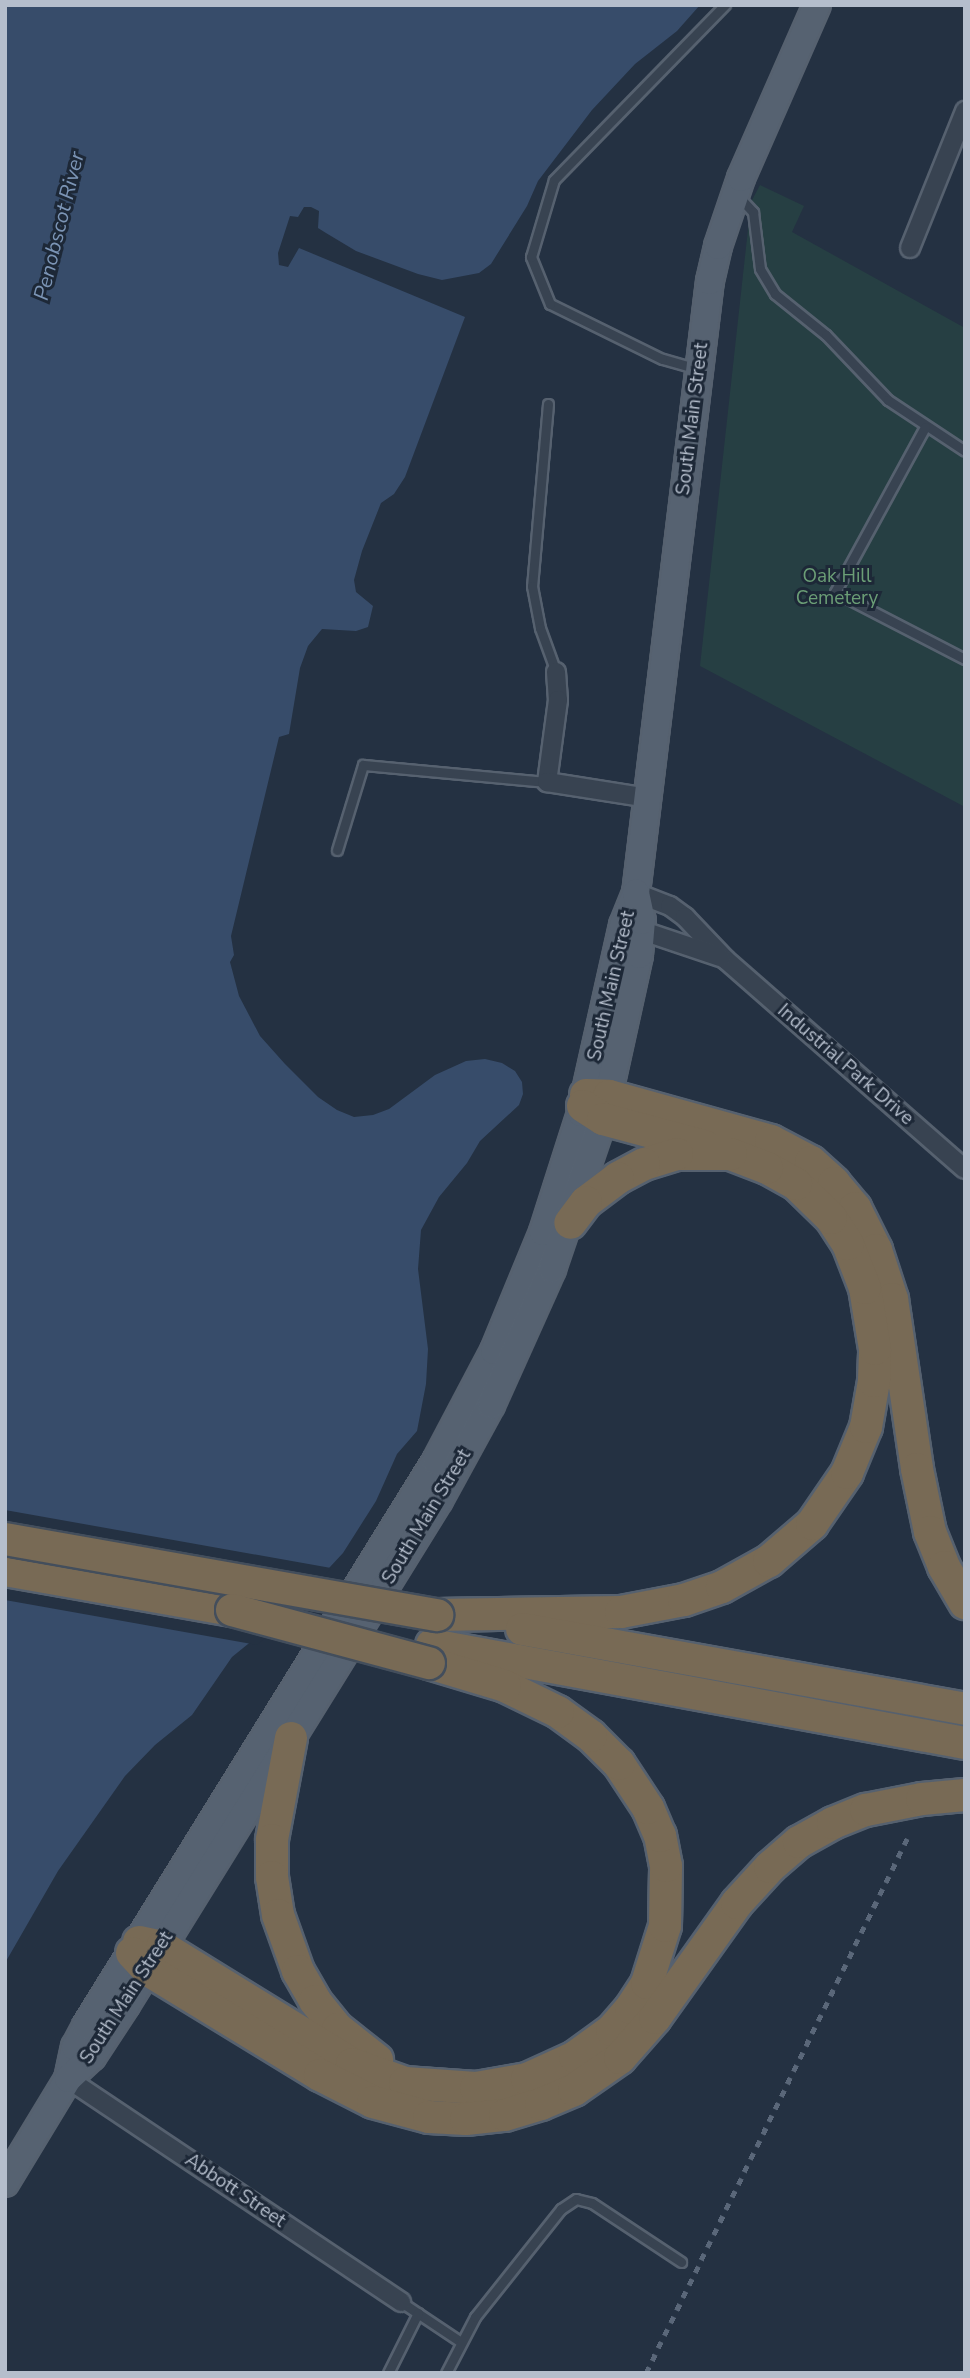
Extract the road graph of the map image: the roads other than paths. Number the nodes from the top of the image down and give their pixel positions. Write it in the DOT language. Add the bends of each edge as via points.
graph roads {
  1 [pos="725,5"];
  2 [pos="817,5"];
  3 [pos="965,111"];
  4 [pos="734,195"];
  5 [pos="909,248"];
  6 [pos="699,369"];
  7 [pos="548,404"];
  8 [pos="925,427"];
  9 [pos="965,451"];
  10 [pos="965,659"];
  11 [pos="556,672"];
  12 [pos="547,782"];
  13 [pos="648,798"];
  14 [pos="337,850"];
  15 [pos="636,893"];
  16 [pos="632,928"];
  17 [pos="726,960"];
  18 [pos="595,1104"];
  19 [pos="731,1154"];
  20 [pos="965,1169"];
  21 [pos="570,1223"];
  22 [pos="5,1539"];
  23 [pos="5,1570"];
  24 [pos="965,1603"];
  25 [pos="433,1641"];
  26 [pos="965,1709"];
  27 [pos="291,1738"];
  28 [pos="965,1742"];
  29 [pos="965,1796"];
  30 [pos="145,1953"];
  31 [pos="68,2079"];
  32 [pos="457,2088"];
  33 [pos="5,2183"];
  34 [pos="681,2262"];
  35 [pos="401,2302"];
  36 [pos="418,2314"];
  37 [pos="461,2342"];
  38 [pos="388,2373"];
  39 [pos="446,2373"];
  1 -- 6 [label="lane" via="554,180 531,257 550,304 662,359"];
  2 -- 4 [label="main road, South Main Street"];
  3 -- 5 [label="street"];
  4 -- 6 [label="main road, South Main Street" via="710,281"];
  4 -- 8 [label="lane" via="752,212 760,269 769,287 826,335 873,387"];
  6 -- 13 [label="main road, South Main Street"];
  7 -- 11 [label="lane" via="532,586 540,628"];
  8 -- 9 [label="lane"];
  8 -- 10 [label="lane" via="835,592"];
  11 -- 12 [label="street" via="558,700"];
  12 -- 13 [label="street"];
  12 -- 14 [label="lane" via="363,765"];
  13 -- 15 [label="main road, South Main Street"];
  15 -- 16 [label="main road, South Main Street" via="642,912"];
  15 -- 17 [label="street, Industrial Park Drive" via="675,910"];
  16 -- 17 [label="street, Industrial Park Drive"];
  16 -- 18 [label="main road, South Main Street" via="635,983"];
  17 -- 20 [label="street, Industrial Park Drive"];
  18 -- 19 [label="highway"];
  18 -- 21 [label="main road, South Main Street"];
  18 -- 24 [label="highway" via="742,1131 785,1147 823,1172 855,1208 876,1250 892,1299 930,1532"];
  18 -- 30 [label="main road, South Main Street" via="520,1292 455,1427"];
  19 -- 21 [label="highway" via="695,1152 644,1164 596,1193"];
  19 -- 25 [label="highway" via="782,1175 821,1206 848,1244 865,1288 874,1335 872,1395 860,1442 839,1488 792,1544 747,1574 704,1594 621,1612"];
  21 -- 27 [label="main road, South Main Street" via="528,1327 467,1451"];
  22 -- 25 [label="highway, bridge"];
  23 -- 25 [label="highway, bridge"];
  25 -- 26 [label="highway"];
  25 -- 28 [label="highway"];
  25 -- 32 [label="highway" via="558,1712 591,1736 645,1801 660,1836 668,1881 659,1954 640,1995 612,2029 590,2049 545,2073 495,2087"];
  27 -- 30 [label="main road, South Main Street"];
  27 -- 32 [label="highway" via="275,1816 272,1864 278,1915 298,1971 325,2014 368,2054 400,2073"];
  29 -- 30 [label="highway" via="866,1810 799,1842 737,1903 649,2026 620,2058 574,2090 505,2115 438,2118 373,2102 320,2075"];
  30 -- 31 [label="main road, South Main Street" via="79,2037"];
  30 -- 32 [label="highway" via="368,2072 405,2084"];
  31 -- 33 [label="main road, South Main Street"];
  31 -- 35 [label="street, Abbott Street"];
  34 -- 37 [label="lane" via="592,2203 576,2199 552,2220 475,2317"];
  35 -- 36 [label="lane"];
  36 -- 37 [label="lane"];
  36 -- 38 [label="lane"];
  37 -- 39 [label="lane"];
}
